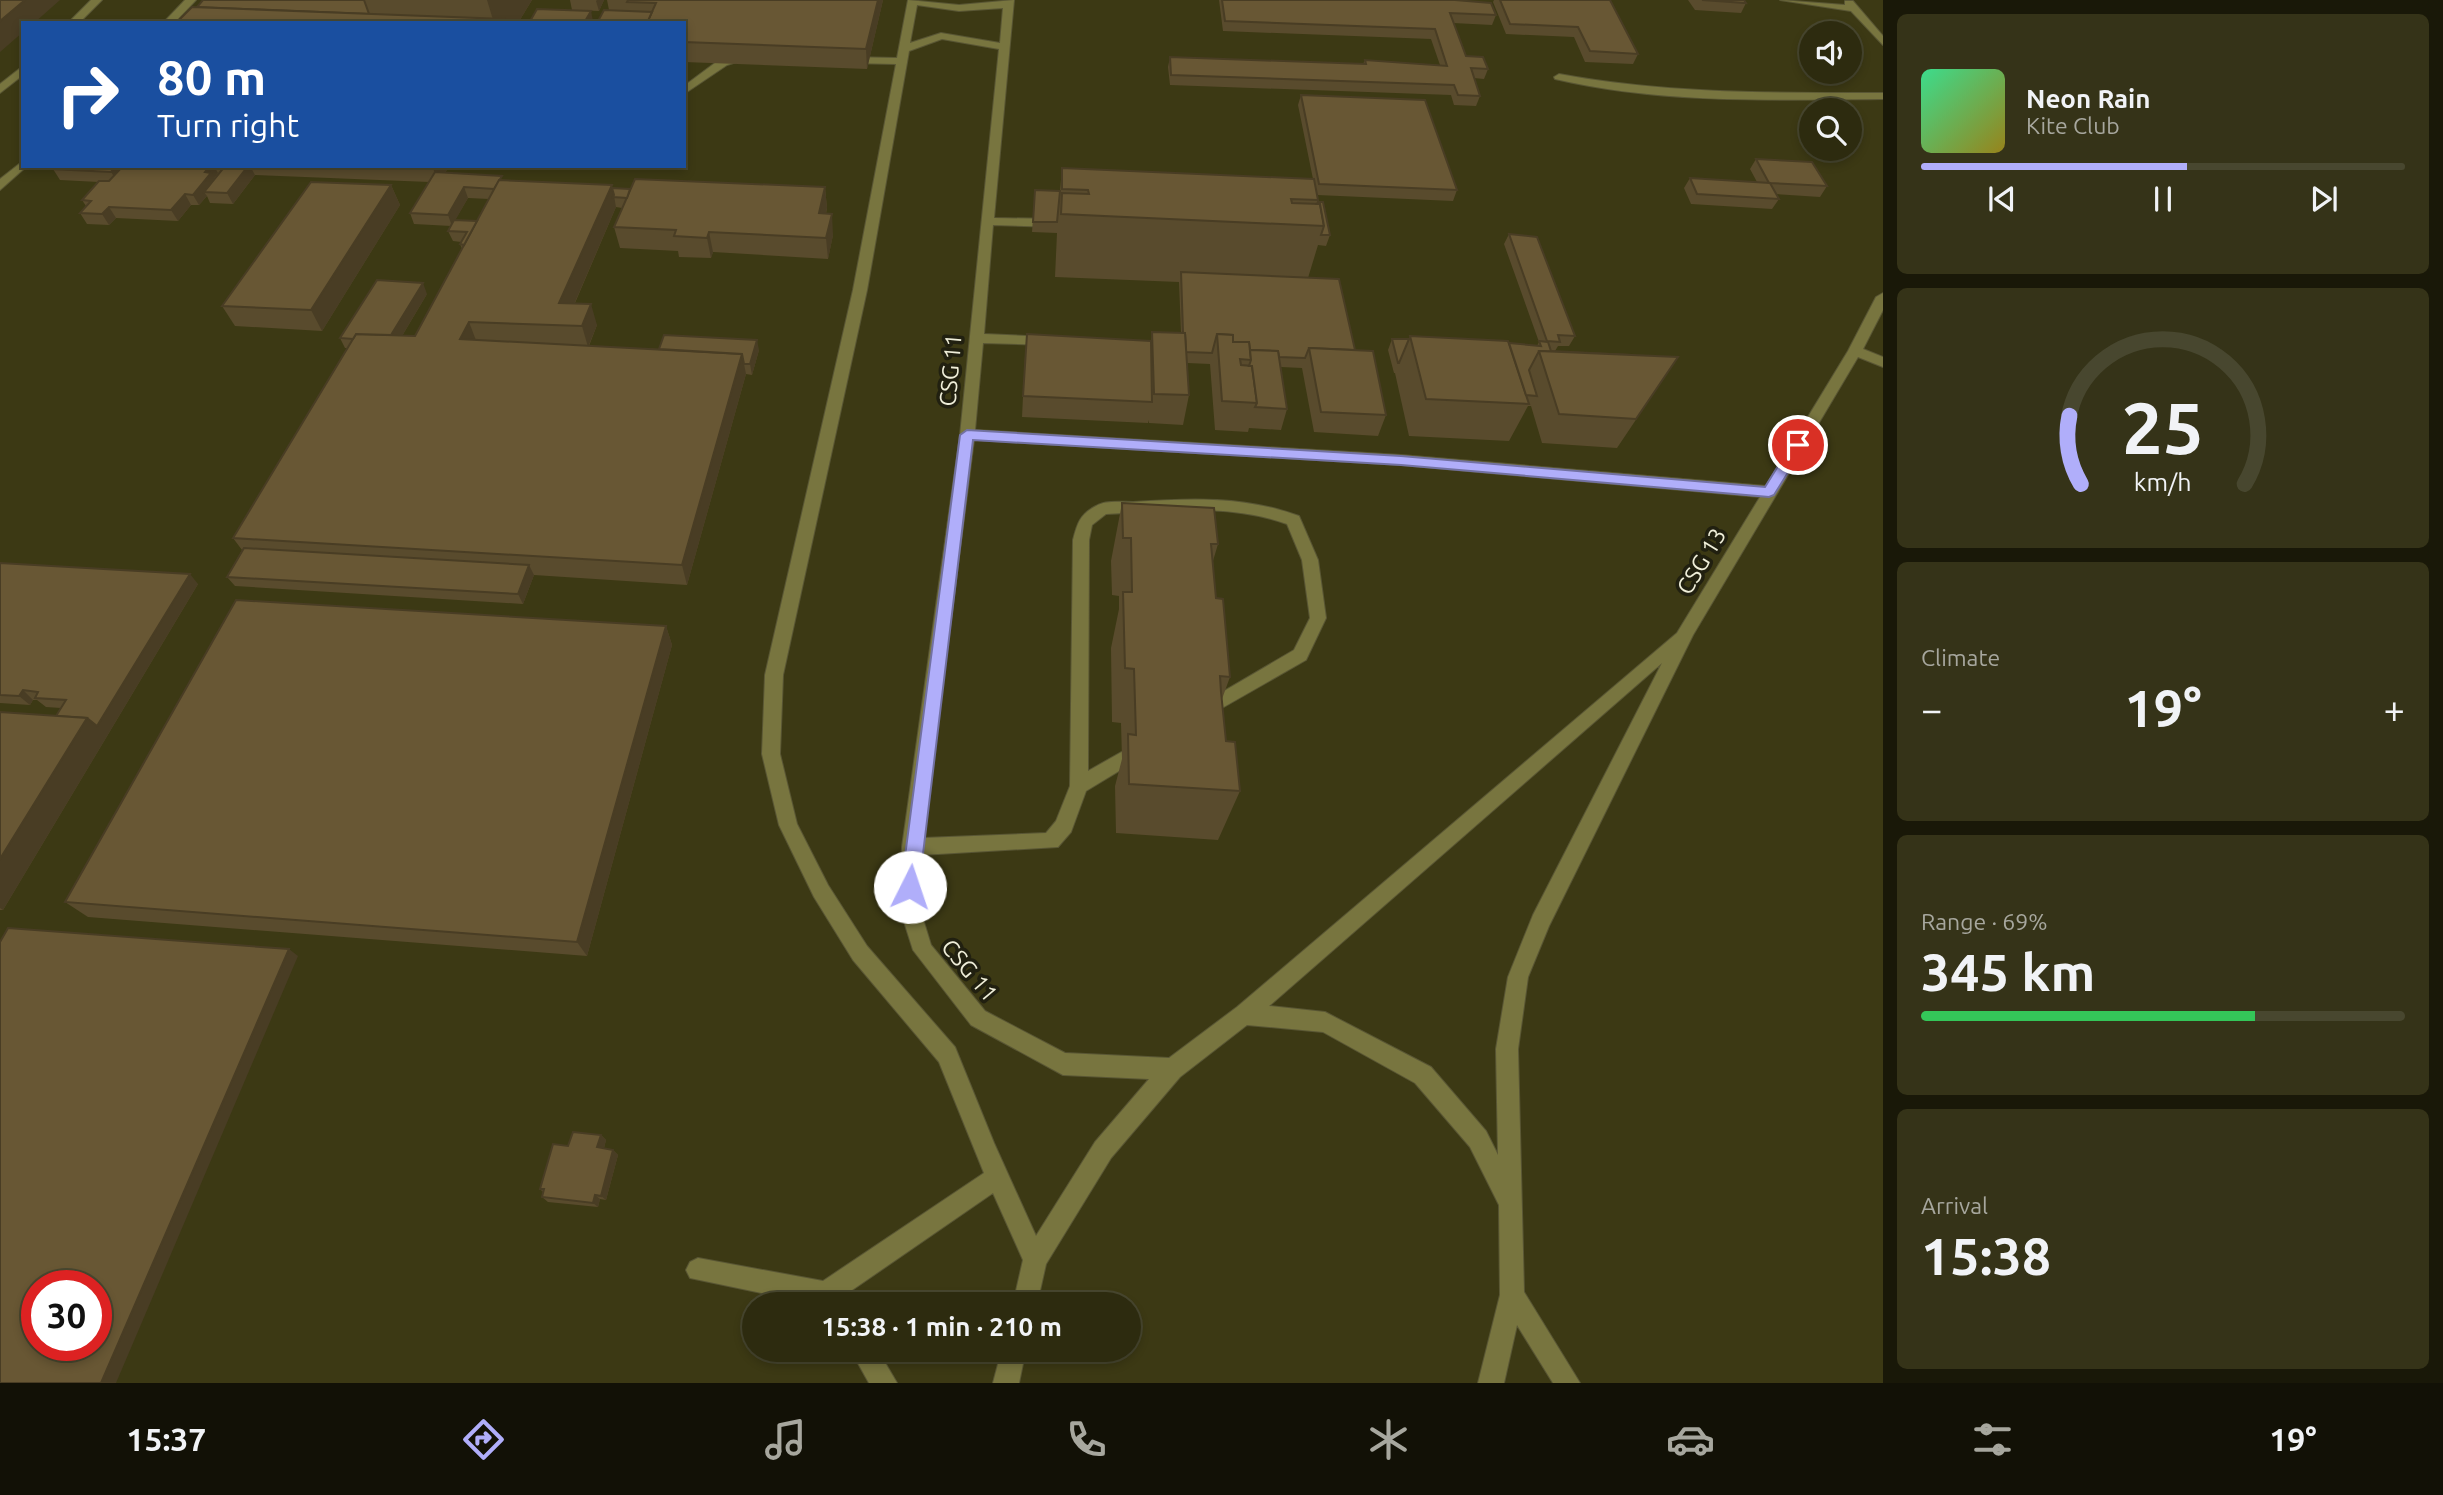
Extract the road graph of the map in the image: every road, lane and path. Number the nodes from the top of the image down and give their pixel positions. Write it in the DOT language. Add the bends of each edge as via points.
graph roads {
  1 [pos="97,0"];
  2 [pos="191,0"];
  3 [pos="913,0"];
  4 [pos="1786,0"];
  5 [pos="1847,0"];
  6 [pos="1009,3"];
  7 [pos="1855,9"];
  8 [pos="75,21"];
  9 [pos="170,21"];
  10 [pos="1883,42"];
  11 [pos="1003,47"];
  12 [pos="905,55"];
  13 [pos="752,58"];
  14 [pos="833,60"];
  15 [pos="21,71"];
  16 [pos="1559,77"];
  17 [pos="686,89"];
  18 [pos="0,90"];
  19 [pos="1883,96"];
  20 [pos="21,166"];
  21 [pos="0,186"];
  22 [pos="987,221"];
  23 [pos="1076,223"];
  24 [pos="1883,297"];
  25 [pos="975,338"];
  26 [pos="1060,342"];
  27 [pos="1855,351"];
  28 [pos="1883,362"];
  29 [pos="967,435"];
  30 [pos="1769,492"];
  31 [pos="1686,632"];
  32 [pos="1183,724"];
  33 [pos="1160,738"];
  34 [pos="1079,786"];
  35 [pos="912,846"];
  36 [pos="1244,1014"];
  37 [pos="1172,1069"];
  38 [pos="997,1177"];
  39 [pos="1512,1208"];
  40 [pos="1035,1260"];
  41 [pos="698,1270"];
  42 [pos="798,1292"];
  43 [pos="840,1292"];
  44 [pos="1028,1292"];
  45 [pos="1512,1295"];
  46 [pos="870,1362"];
  47 [pos="1011,1362"];
  48 [pos="884,1383"];
  49 [pos="1006,1383"];
  50 [pos="1491,1383"];
  51 [pos="1567,1383"];
  1 -- 8 [label="street"];
  2 -- 9 [label="street"];
  3 -- 6 [label="street" via="959,8"];
  3 -- 12 [label="street"];
  4 -- 7 [label="street"];
  5 -- 7 [label="street"];
  6 -- 11 [label="street, CSG 11"];
  7 -- 10 [label="street"];
  11 -- 12 [label="street" via="940,36"];
  11 -- 22 [label="street, CSG 11"];
  12 -- 14 [label="street"];
  12 -- 38 [label="street" via="860,290 774,675 771,754 788,825 821,891 860,953 947,1055"];
  13 -- 17 [label="street" via="715,65"];
  15 -- 18 [label="street"];
  16 -- 19 [label="street" via="1609,89 1707,96"];
  20 -- 21 [label="street"];
  22 -- 23 [label="street"];
  22 -- 25 [label="street, CSG 11"];
  24 -- 27 [label="street, CSG 13"];
  25 -- 26 [label="street"];
  25 -- 29 [label="street, CSG 11"];
  27 -- 28 [label="street"];
  27 -- 30 [label="street, CSG 13"];
  29 -- 30 [label="street" via="1401,460"];
  29 -- 35 [label="street, CSG 11"];
  30 -- 31 [label="street, CSG 13"];
  31 -- 36 [label="street"];
  31 -- 39 [label="street" via="1540,922 1518,977 1507,1049"];
  32 -- 34 [label="street" via="1300,654 1318,618 1310,561 1293,520 1271,510 1233,505 1102,509 1085,522 1081,540"];
  33 -- 34 [label="street"];
  34 -- 35 [label="street" via="1064,826 1051,841"];
  35 -- 37 [label="street, CSG 11" via="908,906 923,950 978,1018 1063,1064"];
  36 -- 37 [label="street"];
  36 -- 39 [label="street" via="1325,1022 1423,1075 1478,1139"];
  37 -- 40 [label="street" via="1103,1150"];
  38 -- 40 [label="street"];
  38 -- 43 [label="street"];
  39 -- 45 [label="street"];
  40 -- 44 [label="street"];
  41 -- 42 [label="street"];
  45 -- 50 [label="street"];
  45 -- 51 [label="street"];
  46 -- 48 [label="street"];
  47 -- 49 [label="street"];
}
